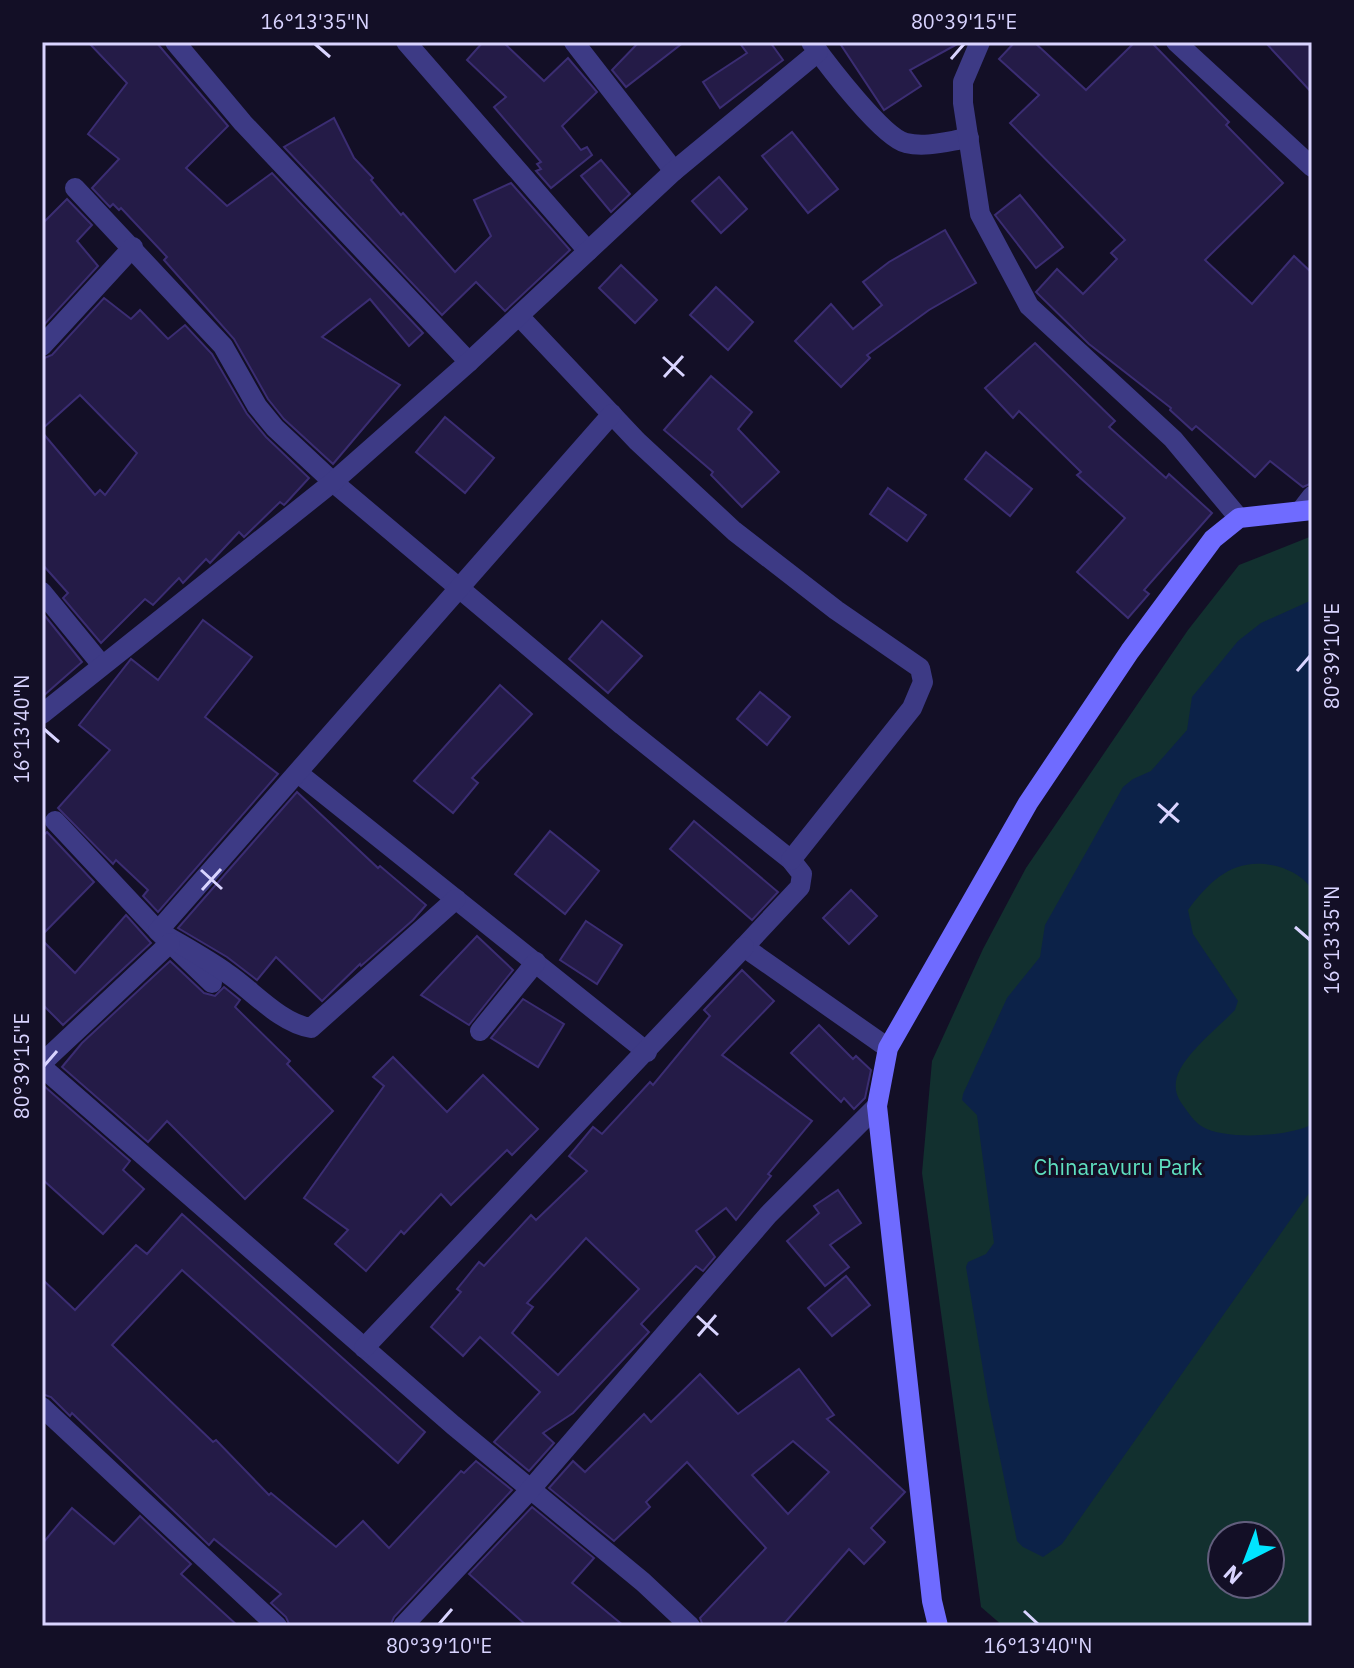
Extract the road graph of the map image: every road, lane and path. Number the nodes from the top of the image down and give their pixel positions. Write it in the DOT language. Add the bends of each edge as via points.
graph roads {
  1 [pos="175,42"];
  2 [pos="406,42"];
  3 [pos="574,42"];
  4 [pos="980,42"];
  5 [pos="1176,42"];
  6 [pos="814,47"];
  7 [pos="969,138"];
  8 [pos="1312,167"];
  9 [pos="674,171"];
  10 [pos="75,188"];
  11 [pos="133,247"];
  12 [pos="588,251"];
  13 [pos="519,316"];
  14 [pos="42,346"];
  15 [pos="469,362"];
  16 [pos="612,414"];
  17 [pos="333,482"];
  18 [pos="1309,505"];
  19 [pos="1239,518"];
  20 [pos="459,588"];
  21 [pos="42,592"];
  22 [pos="101,664"];
  23 [pos="42,714"];
  24 [pos="298,773"];
  25 [pos="55,821"];
  26 [pos="791,860"];
  27 [pos="456,899"];
  28 [pos="164,937"];
  29 [pos="744,947"];
  30 [pos="536,962"];
  31 [pos="212,983"];
  32 [pos="480,1031"];
  33 [pos="888,1048"];
  34 [pos="647,1052"];
  35 [pos="42,1065"];
  36 [pos="877,1106"];
  37 [pos="364,1348"];
  38 [pos="42,1407"];
  39 [pos="530,1490"];
  40 [pos="277,1626"];
  41 [pos="403,1626"];
  42 [pos="690,1626"];
  43 [pos="938,1626"];
  1 -- 15 [label="street" via="243,123"];
  2 -- 12 [label="street"];
  3 -- 9 [label="street"];
  4 -- 7 [label="street" via="963,82"];
  5 -- 8 [label="street"];
  6 -- 7 [label="street" via="886,132 904,143"];
  6 -- 9 [label="street"];
  7 -- 19 [label="street" via="980,214 1029,306 1173,439"];
  9 -- 12 [label="street"];
  10 -- 11 [label="street"];
  11 -- 14 [label="street"];
  11 -- 17 [label="street" via="223,346 275,428"];
  12 -- 13 [label="street"];
  13 -- 15 [label="street"];
  13 -- 16 [label="street"];
  15 -- 17 [label="street"];
  16 -- 20 [label="street"];
  16 -- 26 [label="street" via="734,531 920,668 923,682 912,708"];
  17 -- 20 [label="street"];
  17 -- 22 [label="street"];
  18 -- 19 [label="main road"];
  19 -- 33 [label="main road" via="1213,539 1185,576 1028,803"];
  20 -- 24 [label="street"];
  20 -- 26 [label="street"];
  21 -- 22 [label="street"];
  22 -- 23 [label="street"];
  24 -- 27 [label="street"];
  24 -- 28 [label="street"];
  25 -- 28 [label="street"];
  26 -- 29 [label="street" via="802,874 800,887"];
  27 -- 28 [label="street" via="311,1028"];
  27 -- 30 [label="street"];
  28 -- 31 [label="street"];
  28 -- 35 [label="street"];
  29 -- 33 [label="street"];
  29 -- 34 [label="street"];
  30 -- 32 [label="street"];
  30 -- 34 [label="street"];
  33 -- 36 [label="main road"];
  34 -- 37 [label="street"];
  35 -- 37 [label="street"];
  36 -- 39 [label="street" via="768,1215"];
  36 -- 43 [label="main road"];
  37 -- 39 [label="street"];
  38 -- 40 [label="street"];
  39 -- 41 [label="street"];
  39 -- 42 [label="street"];
}
